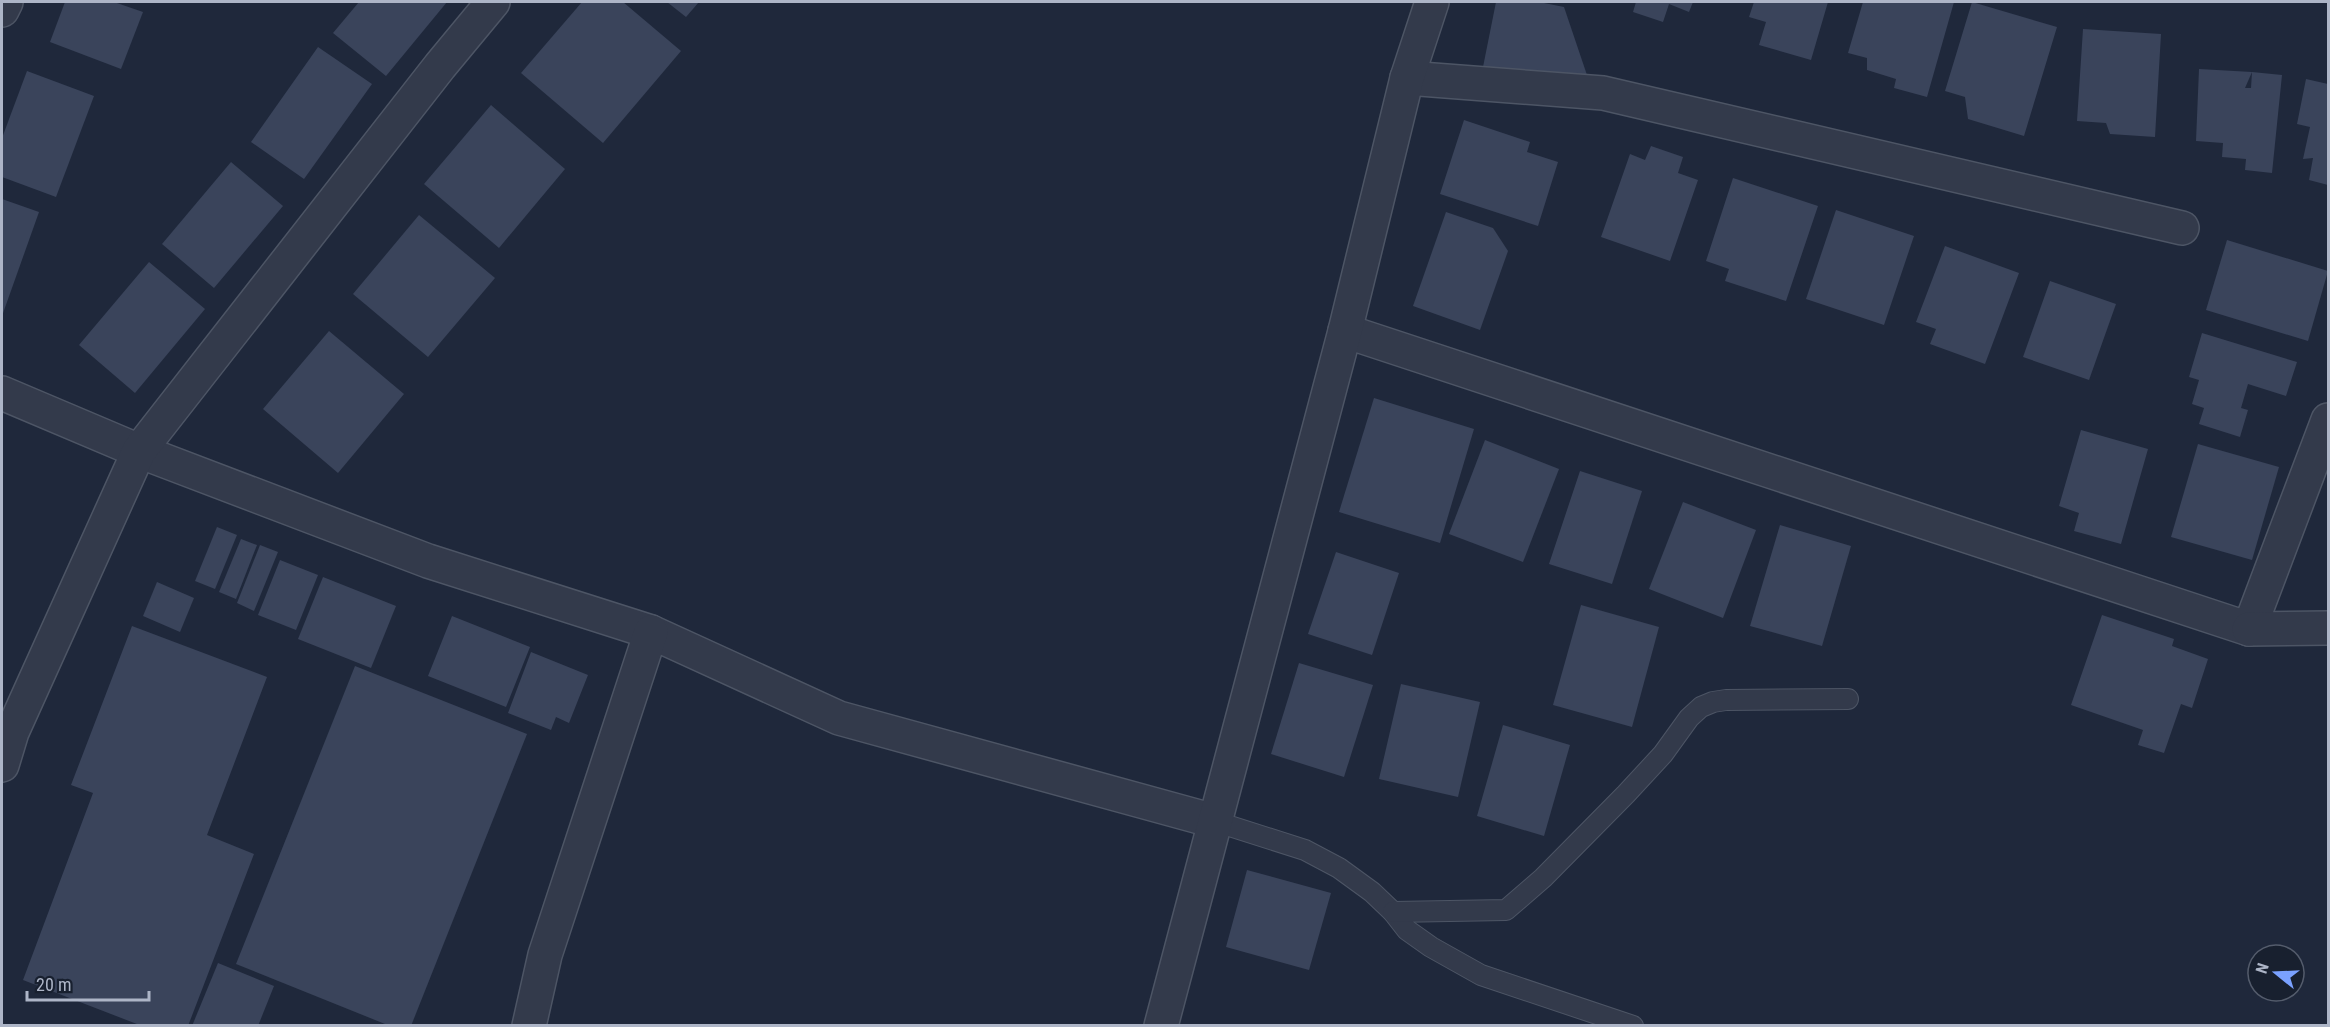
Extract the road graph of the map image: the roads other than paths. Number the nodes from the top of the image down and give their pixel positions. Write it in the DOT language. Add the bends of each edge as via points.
graph roads {
  1 [pos="6,2"];
  2 [pos="493,2"];
  3 [pos="1432,2"];
  4 [pos="2,10"];
  5 [pos="1407,78"];
  6 [pos="2182,228"];
  7 [pos="1345,331"];
  8 [pos="2,393"];
  9 [pos="2328,420"];
  10 [pos="139,451"];
  11 [pos="2328,628"];
  12 [pos="2249,629"];
  13 [pos="651,632"];
  14 [pos="1848,699"];
  15 [pos="2,765"];
  16 [pos="1214,821"];
  17 [pos="1393,912"];
  18 [pos="529,1026"];
  19 [pos="1161,1026"];
  20 [pos="1633,1026"];
  1 -- 4 [label="street"];
  2 -- 10 [label="street"];
  3 -- 5 [label="street"];
  5 -- 6 [label="street" via="1603,93"];
  5 -- 7 [label="street"];
  7 -- 12 [label="street"];
  7 -- 16 [label="street"];
  8 -- 10 [label="street"];
  9 -- 12 [label="street"];
  10 -- 13 [label="street" via="428,561"];
  10 -- 15 [label="street" via="12,732"];
  11 -- 12 [label="street"];
  13 -- 16 [label="street" via="839,718"];
  13 -- 18 [label="street" via="545,956"];
  14 -- 17 [label="lane" via="1726,700 1701,707 1626,794 1506,910"];
  16 -- 17 [label="lane" via="1313,855 1339,868"];
  16 -- 19 [label="street"];
  17 -- 20 [label="lane" via="1407,930 1481,975"];
}
